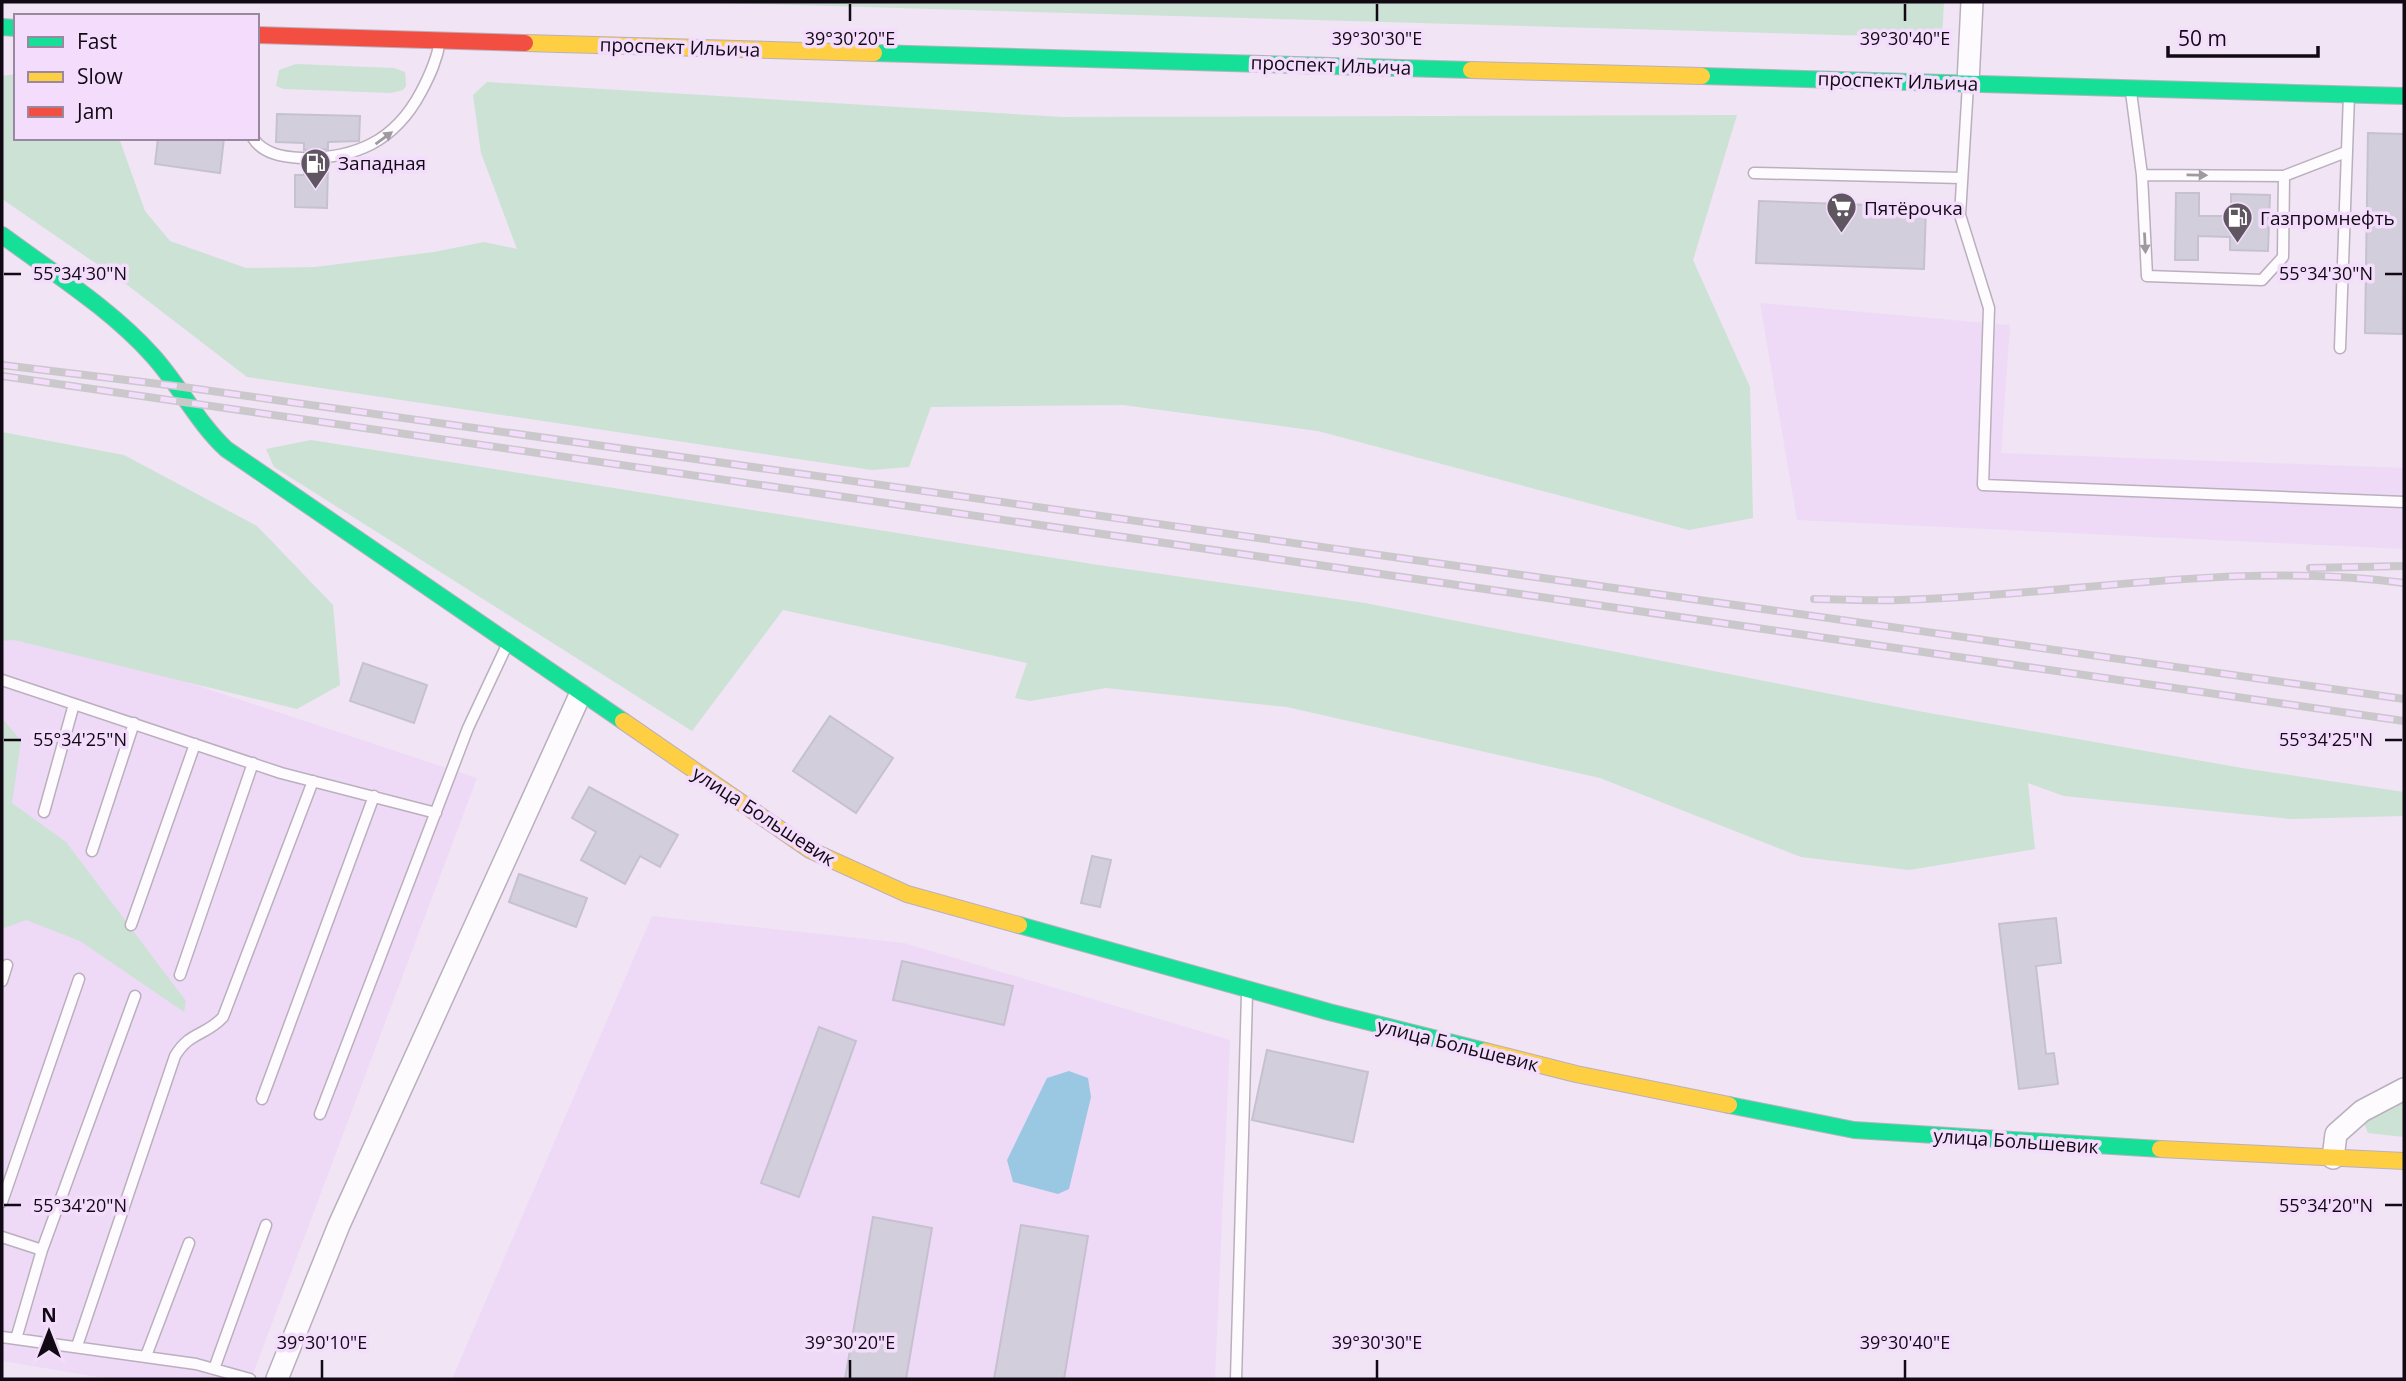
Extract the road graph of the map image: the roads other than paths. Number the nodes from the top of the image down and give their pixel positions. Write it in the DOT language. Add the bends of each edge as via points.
graph roads {
  1 [pos="1972,2"];
  2 [pos="259,35"];
  3 [pos="440,40"];
  4 [pos="1968,83"];
  5 [pos="2130,89"];
  6 [pos="2349,95"];
  7 [pos="2404,96"];
  8 [pos="255,140"];
  9 [pos="2346,152"];
  10 [pos="1754,173"];
  11 [pos="2142,175"];
  12 [pos="2284,176"];
  13 [pos="1962,178"];
  14 [pos="2,235"];
  15 [pos="2340,348"];
  16 [pos="2404,502"];
  17 [pos="507,645"];
  18 [pos="2,680"];
  19 [pos="580,695"];
  20 [pos="74,704"];
  21 [pos="134,723"];
  22 [pos="195,744"];
  23 [pos="253,763"];
  24 [pos="313,781"];
  25 [pos="374,796"];
  26 [pos="44,812"];
  27 [pos="436,813"];
  28 [pos="92,851"];
  29 [pos="131,925"];
  30 [pos="7,965"];
  31 [pos="180,975"];
  32 [pos="79,979"];
  33 [pos="2,981"];
  34 [pos="1247,990"];
  35 [pos="135,996"];
  36 [pos="2404,1089"];
  37 [pos="262,1099"];
  38 [pos="320,1114"];
  39 [pos="2333,1158"];
  40 [pos="2404,1161"];
  41 [pos="2,1202"];
  42 [pos="266,1225"];
  43 [pos="2,1237"];
  44 [pos="189,1243"];
  45 [pos="42,1250"];
  46 [pos="2,1337"];
  47 [pos="16,1339"];
  48 [pos="77,1346"];
  49 [pos="146,1356"];
  50 [pos="214,1369"];
  51 [pos="250,1379"];
  52 [pos="278,1379"];
  53 [pos="1237,1379"];
  1 -- 4 [label="street"];
  2 -- 3 [label="main road, проспект Ильича"];
  3 -- 4 [label="main road, проспект Ильича"];
  8 -- 3 [label="lane, one-way" via="262,149 292,158 344,156 368,149 405,118 432,71"];
  4 -- 5 [label="main road, проспект Ильича"];
  4 -- 13 [label="lane"];
  5 -- 6 [label="main road, проспект Ильича"];
  5 -- 11 [label="lane"];
  6 -- 7 [label="main road, проспект Ильича"];
  6 -- 9 [label="lane"];
  9 -- 12 [label="lane"];
  9 -- 15 [label="lane"];
  10 -- 13 [label="lane"];
  11 -- 12 [label="lane, one-way"];
  11 -- 12 [label="lane, one-way" via="2147,276 2262,280 2283,257"];
  13 -- 16 [label="lane" via="1960,215 1989,308 1983,485"];
  14 -- 17 [label="main road, улица Большевик" via="138,341 226,449"];
  17 -- 19 [label="main road, улица Большевик"];
  17 -- 27 [label="lane" via="468,728"];
  18 -- 20 [label="lane"];
  19 -- 34 [label="main road, улица Большевик" via="810,850 870,880"];
  19 -- 52 [label="street" via="340,1225"];
  20 -- 21 [label="lane"];
  20 -- 26 [label="lane"];
  21 -- 22 [label="lane"];
  21 -- 28 [label="lane"];
  22 -- 23 [label="lane"];
  22 -- 29 [label="lane"];
  23 -- 24 [label="lane"];
  23 -- 31 [label="lane"];
  24 -- 25 [label="lane"];
  24 -- 48 [label="lane" via="223,1017 215,1026 190,1037 175,1056"];
  25 -- 27 [label="lane"];
  25 -- 37 [label="lane"];
  27 -- 38 [label="lane"];
  30 -- 33 [label="lane"];
  32 -- 41 [label="lane"];
  34 -- 39 [label="main road, улица Большевик" via="1576,1074 1854,1130"];
  34 -- 53 [label="lane"];
  35 -- 45 [label="lane"];
  36 -- 39 [label="street" via="2362,1111 2336,1134"];
  39 -- 40 [label="main road, улица Большевик"];
  42 -- 50 [label="lane"];
  43 -- 45 [label="lane"];
  44 -- 49 [label="lane"];
  45 -- 47 [label="lane"];
  46 -- 47 [label="lane"];
  47 -- 48 [label="lane"];
  48 -- 49 [label="lane"];
  49 -- 50 [label="lane"];
  50 -- 51 [label="lane"];
}
